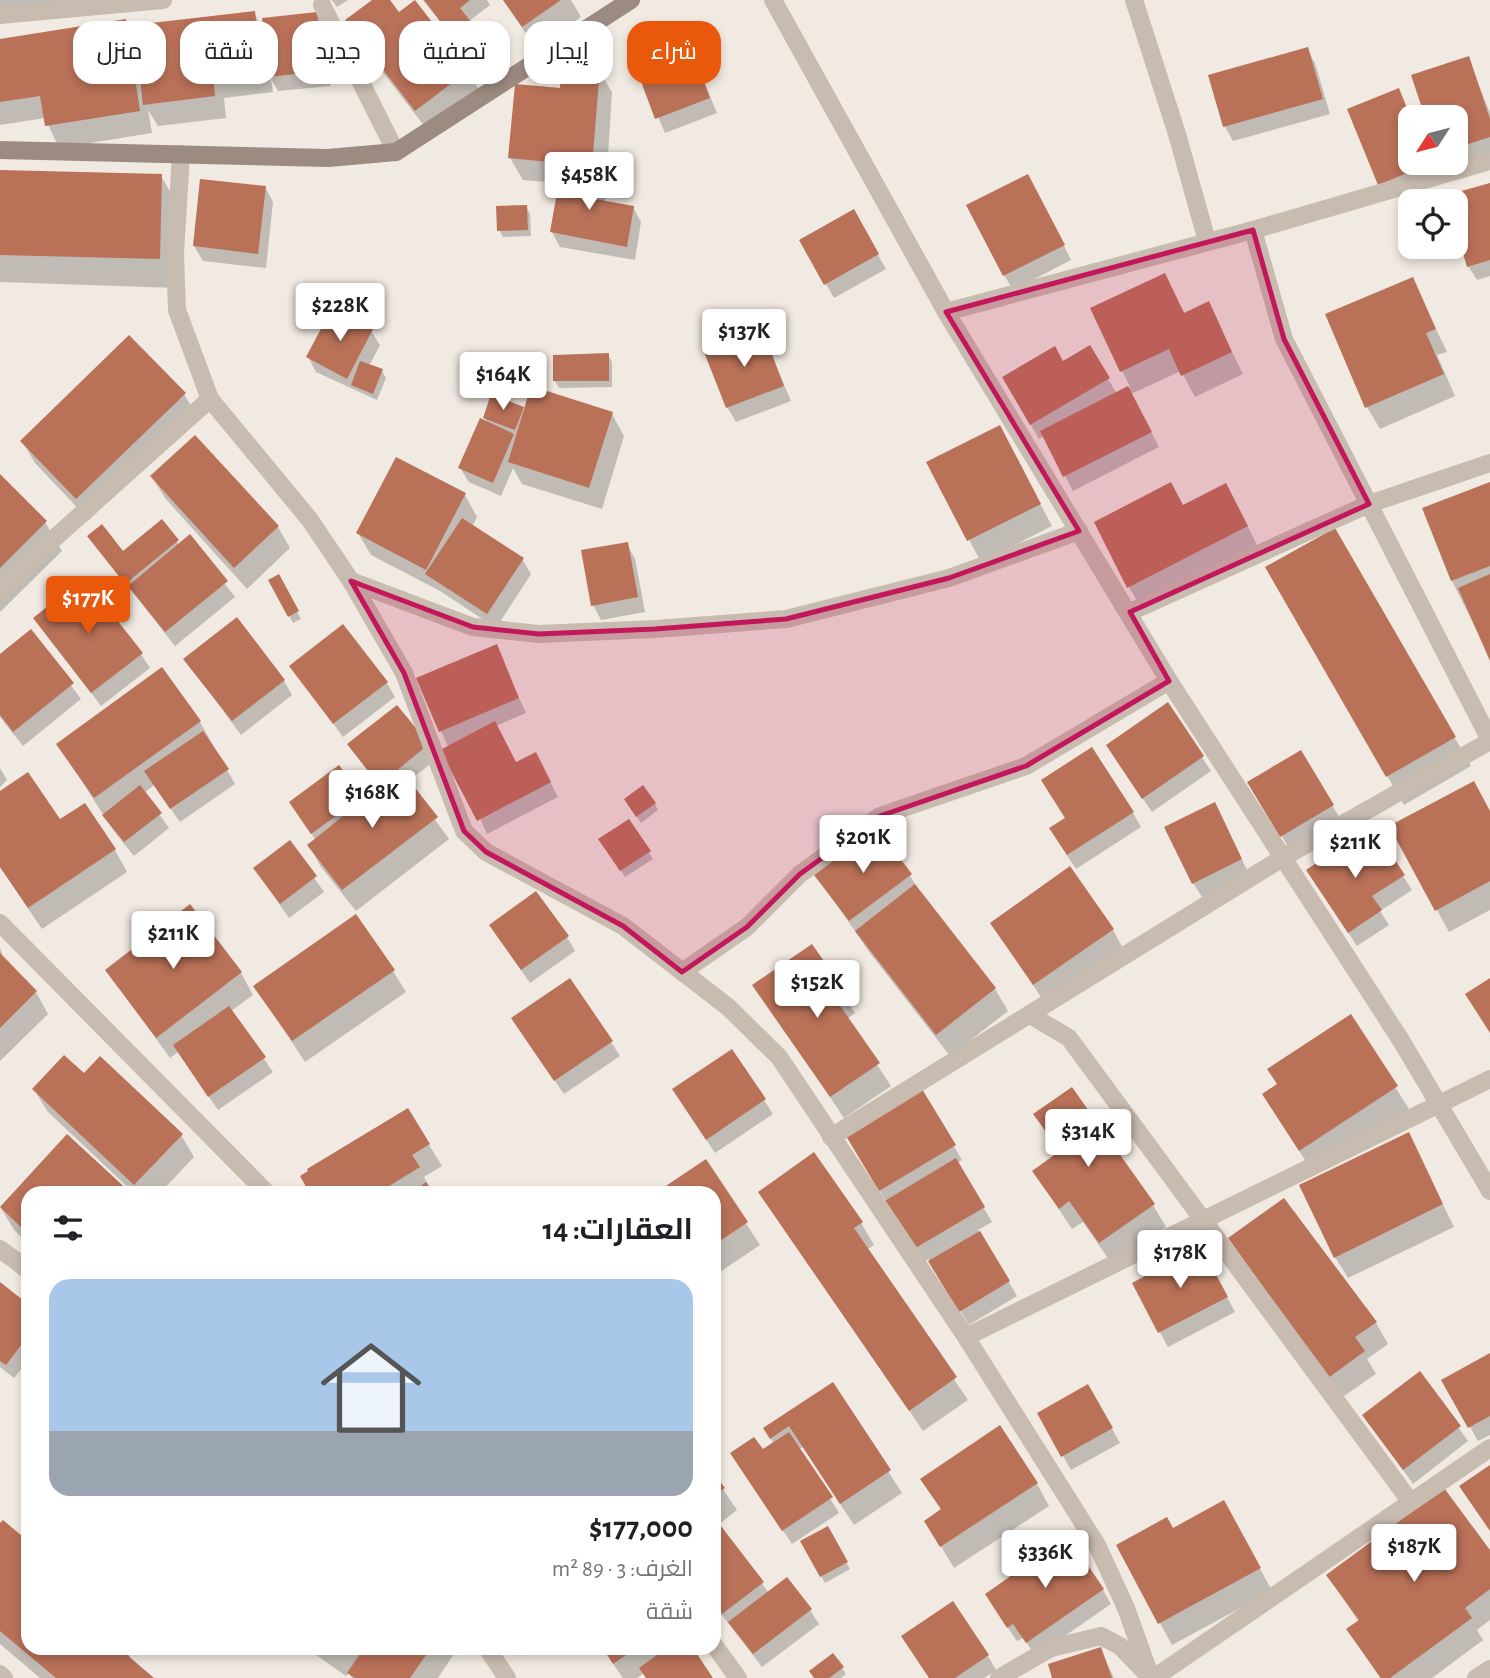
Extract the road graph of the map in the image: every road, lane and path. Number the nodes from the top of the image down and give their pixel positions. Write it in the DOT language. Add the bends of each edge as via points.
graph roads {
  1 [pos="163,0"];
  2 [pos="304,0"];
  3 [pos="631,0"];
  4 [pos="773,0"];
  5 [pos="1134,0"];
  6 [pos="326,3"];
  7 [pos="0,15"];
  8 [pos="0,150"];
  9 [pos="396,152"];
  10 [pos="181,154"];
  11 [pos="1490,161"];
  12 [pos="1253,230"];
  13 [pos="1207,241"];
  14 [pos="946,312"];
  15 [pos="210,399"];
  16 [pos="1490,463"];
  17 [pos="1369,504"];
  18 [pos="1079,531"];
  19 [pos="351,581"];
  20 [pos="0,591"];
  21 [pos="1130,612"];
  22 [pos="1169,681"];
  23 [pos="1490,741"];
  24 [pos="1284,857"];
  25 [pos="0,923"];
  26 [pos="682,972"];
  27 [pos="1032,1016"];
  28 [pos="1490,1079"];
  29 [pos="1437,1104"];
  30 [pos="831,1137"];
  31 [pos="260,1186"];
  32 [pos="1490,1191"];
  33 [pos="1204,1220"];
  34 [pos="0,1249"];
  35 [pos="21,1265"];
  36 [pos="965,1337"];
  37 [pos="1490,1448"];
  38 [pos="1410,1501"];
  39 [pos="492,1655"];
  40 [pos="721,1655"];
  41 [pos="1490,1669"];
  42 [pos="0,1674"];
  43 [pos="4,1678"];
  44 [pos="507,1678"];
  45 [pos="738,1678"];
  46 [pos="999,1678"];
  47 [pos="1152,1678"];
  48 [pos="1476,1678"];
  1 -- 7 [label="street"];
  2 -- 6 [label="street"];
  3 -- 9 [label="street"];
  4 -- 14 [label="street"];
  5 -- 13 [label="street"];
  6 -- 9 [label="street"];
  8 -- 10 [label="street"];
  9 -- 10 [label="street" via="328,158"];
  10 -- 15 [label="street" via="177,310"];
  11 -- 12 [label="street"];
  12 -- 13 [label="street"];
  12 -- 17 [label="street" via="1284,339"];
  13 -- 14 [label="street"];
  14 -- 18 [label="street"];
  15 -- 19 [label="street" via="310,520"];
  15 -- 20 [label="street"];
  16 -- 17 [label="street"];
  17 -- 21 [label="street"];
  17 -- 23 [label="street"];
  18 -- 19 [label="street" via="949,578 786,619 655,629 539,634 473,627"];
  18 -- 21 [label="street"];
  19 -- 26 [label="street" via="404,673 464,831 486,852 623,926"];
  21 -- 22 [label="street"];
  22 -- 24 [label="street"];
  22 -- 26 [label="street" via="1026,766 880,816 800,874 747,927"];
  23 -- 24 [label="street"];
  24 -- 27 [label="street"];
  24 -- 29 [label="street"];
  25 -- 31 [label="street"];
  26 -- 30 [label="street" via="779,1057"];
  27 -- 30 [label="street"];
  27 -- 33 [label="street" via="1069,1038"];
  28 -- 29 [label="street"];
  29 -- 32 [label="street"];
  29 -- 33 [label="street"];
  30 -- 36 [label="street"];
  33 -- 36 [label="street"];
  33 -- 38 [label="street"];
  34 -- 35 [label="street"];
  36 -- 47 [label="street" via="1097,1545"];
  37 -- 38 [label="street"];
  38 -- 47 [label="street"];
  39 -- 44 [label="street"];
  40 -- 45 [label="street"];
  41 -- 48 [label="street"];
  42 -- 43 [label="street"];
  46 -- 47 [label="street" via="1051,1648 1101,1636 1120,1646"];
}
